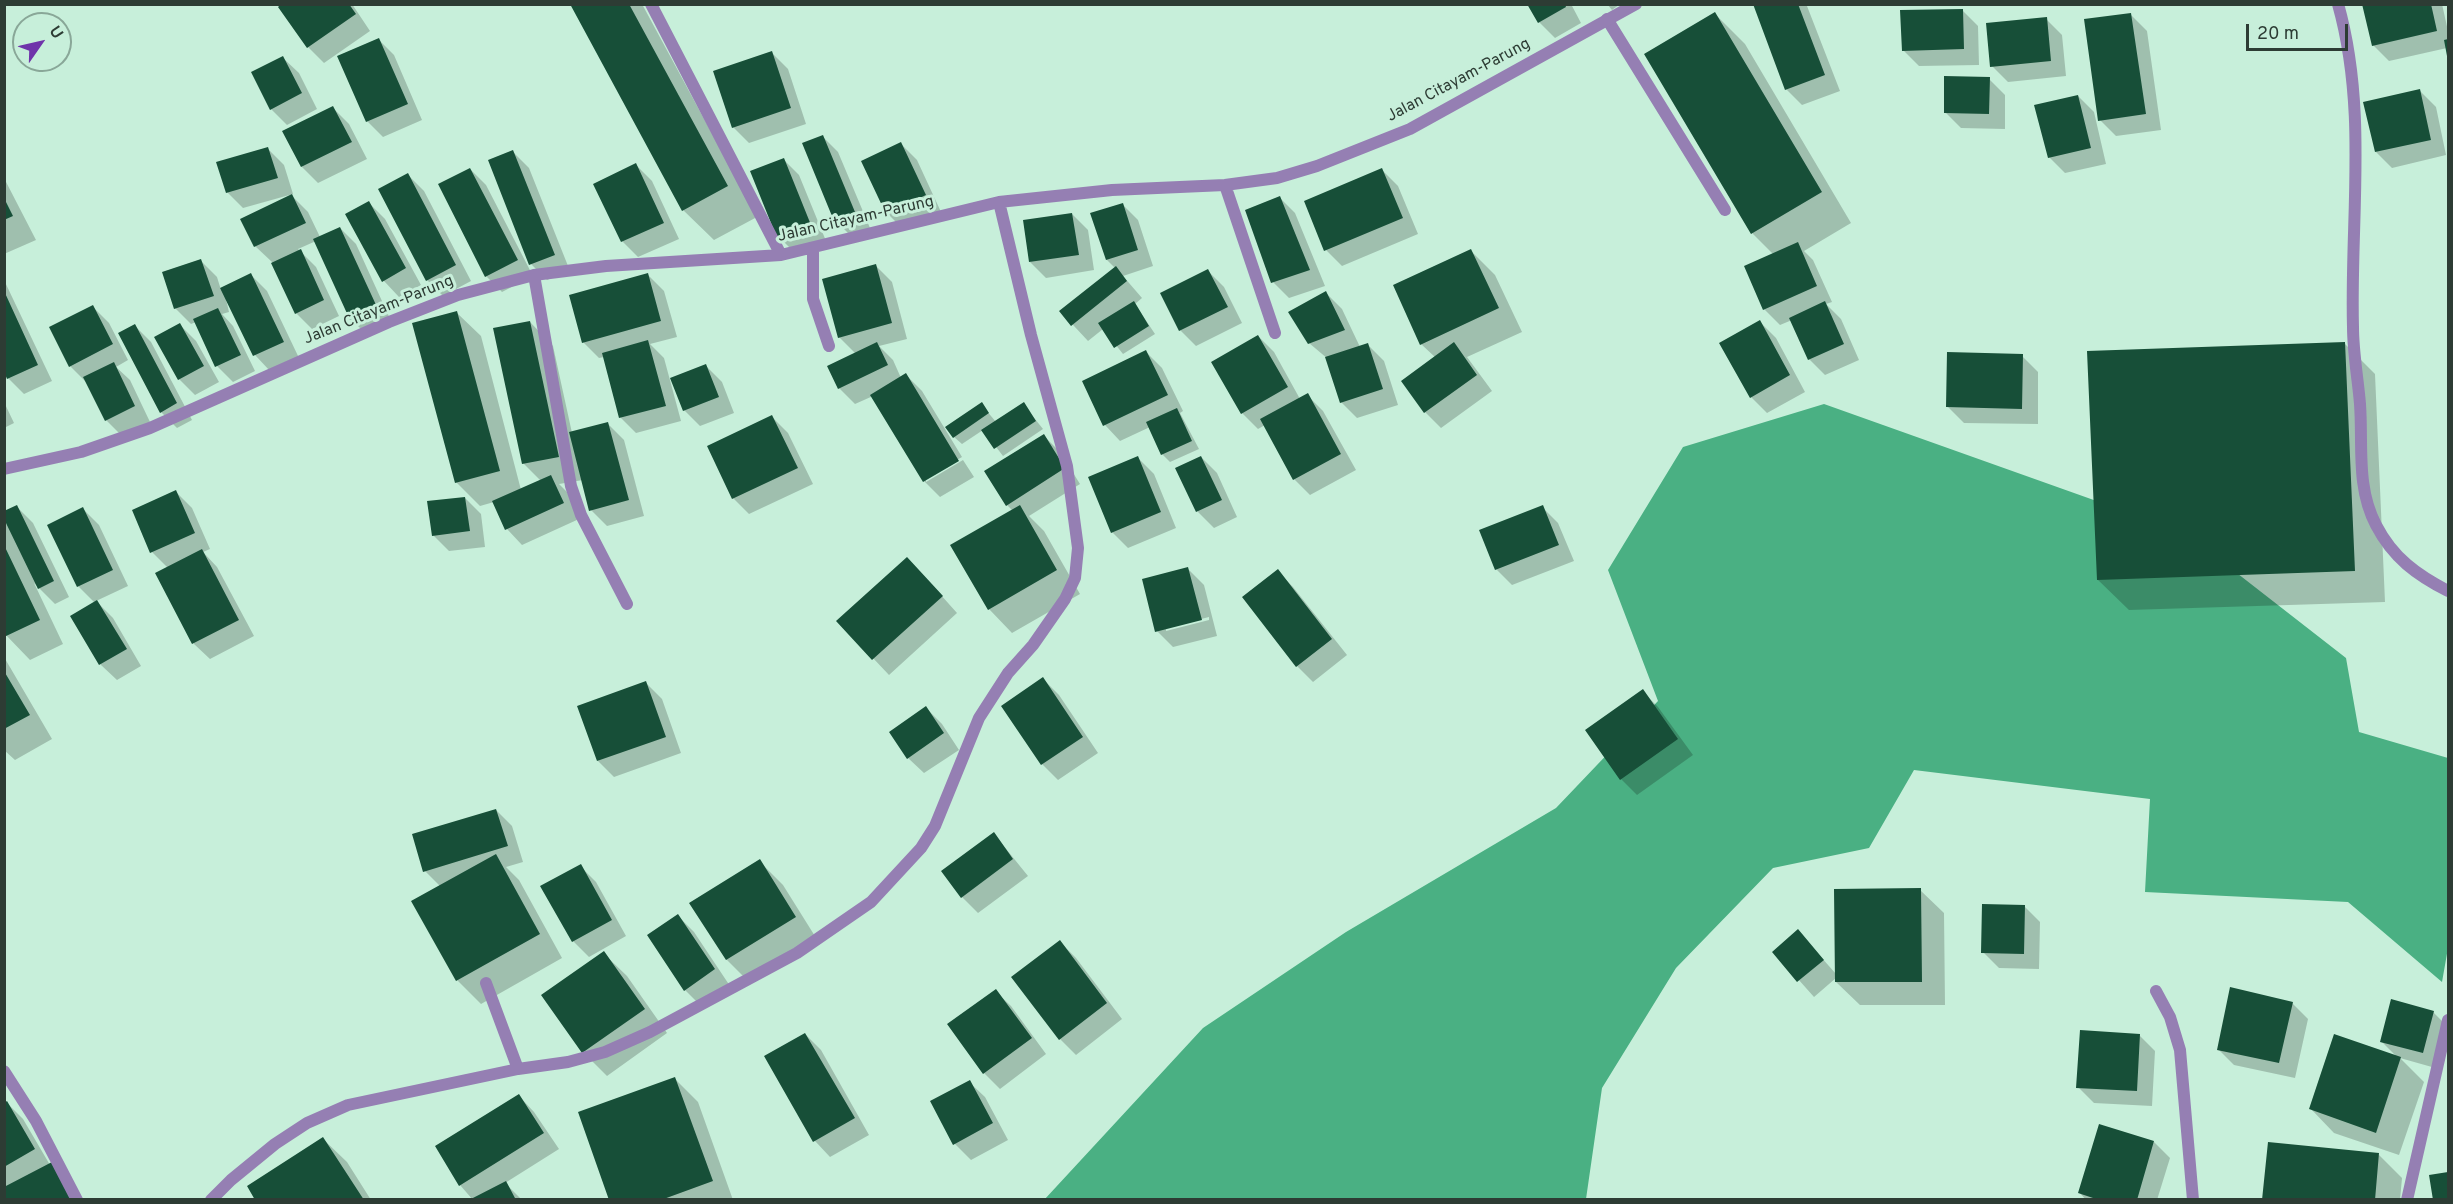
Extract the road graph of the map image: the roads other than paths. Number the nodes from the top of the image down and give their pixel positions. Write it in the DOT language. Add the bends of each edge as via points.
graph roads {
  1 [pos="651,4"];
  2 [pos="1636,4"];
  3 [pos="2338,4"];
  4 [pos="1607,19"];
  5 [pos="1226,185"];
  6 [pos="999,202"];
  7 [pos="1725,210"];
  8 [pos="813,248"];
  9 [pos="782,255"];
  10 [pos="534,274"];
  11 [pos="1275,333"];
  12 [pos="829,346"];
  13 [pos="4,469"];
  14 [pos="2448,591"];
  15 [pos="627,604"];
  16 [pos="486,983"];
  17 [pos="2156,991"];
  18 [pos="2448,1020"];
  19 [pos="518,1069"];
  20 [pos="4,1071"];
  21 [pos="76,1200"];
  22 [pos="211,1200"];
  23 [pos="2193,1200"];
  24 [pos="2407,1200"];
  1 -- 9 [label="street"];
  2 -- 4 [label="street, Jalan Citayam-Parung"];
  3 -- 14 [label="street" via="2354,108 2353,328 2362,483 2376,525 2401,561"];
  4 -- 5 [label="street, Jalan Citayam-Parung" via="1410,129 1317,166 1277,178"];
  4 -- 7 [label="street"];
  5 -- 6 [label="street, Jalan Citayam-Parung" via="1112,190"];
  5 -- 11 [label="street"];
  6 -- 8 [label="street, Jalan Citayam-Parung"];
  6 -- 19 [label="street" via="1067,466 1078,548 1075,578 1065,600 1008,673 979,718 935,826 921,848 872,902 797,953 650,1032 605,1052"];
  8 -- 9 [label="street, Jalan Citayam-Parung"];
  8 -- 12 [label="street" via="813,299"];
  9 -- 10 [label="street, Jalan Citayam-Parung"];
  10 -- 13 [label="street, Jalan Citayam-Parung" via="389,322 150,428 81,452"];
  10 -- 15 [label="street" via="571,486 581,515"];
  16 -- 19 [label="street"];
  17 -- 23 [label="street" via="2170,1017 2180,1050"];
  18 -- 24 [label="street"];
  19 -- 22 [label="street" via="348,1105 307,1123 275,1144"];
  20 -- 21 [label="street" via="36,1121"];
}
